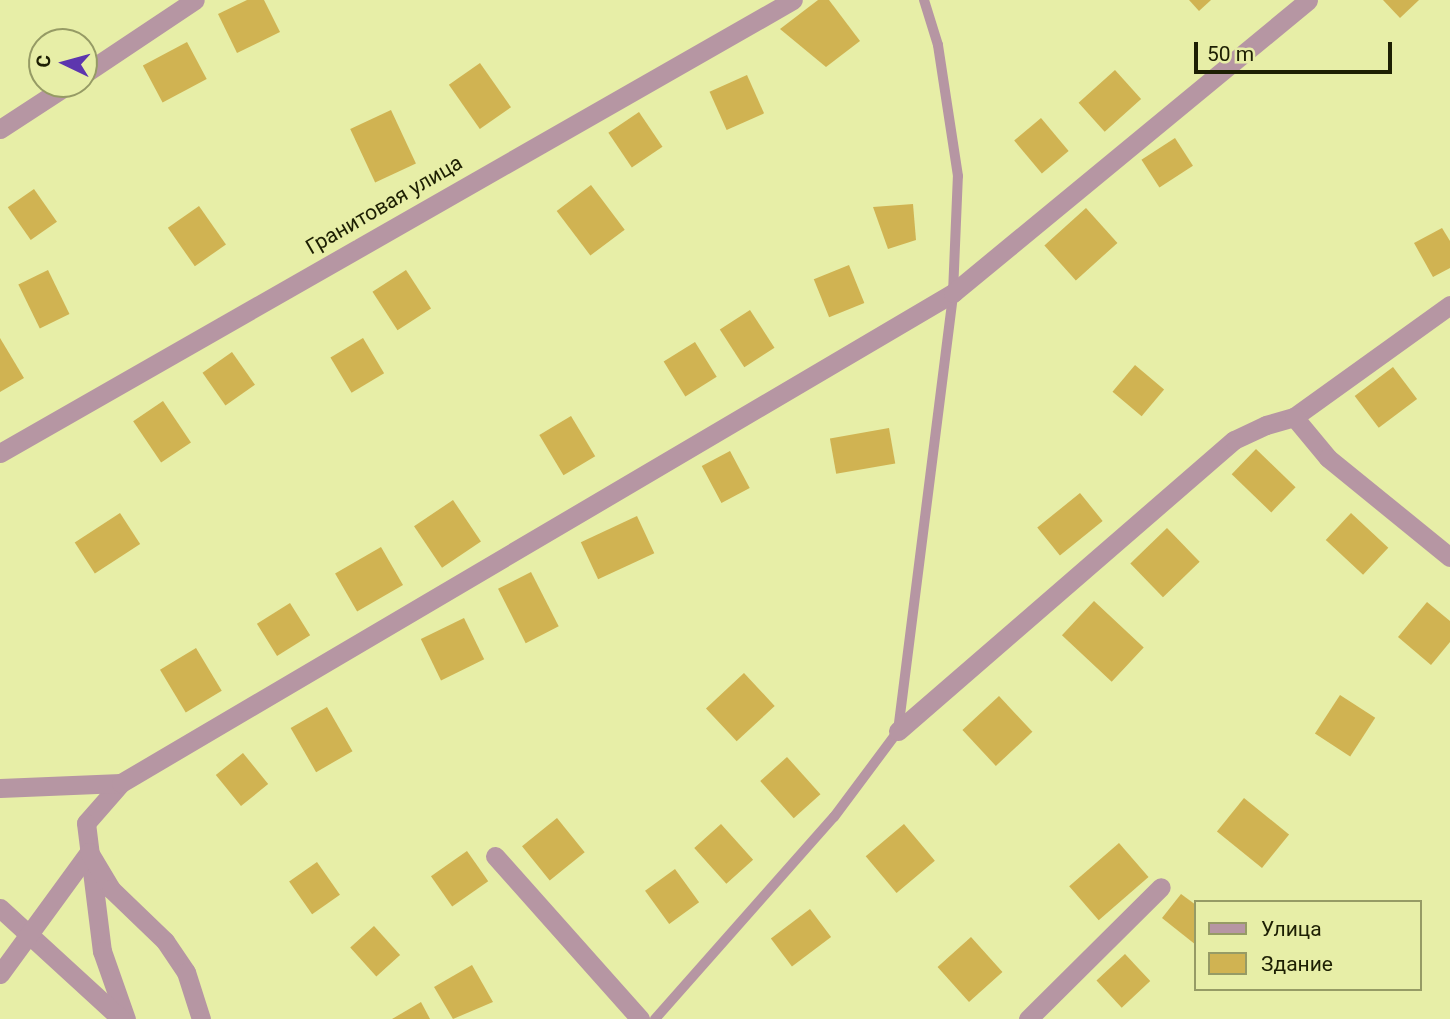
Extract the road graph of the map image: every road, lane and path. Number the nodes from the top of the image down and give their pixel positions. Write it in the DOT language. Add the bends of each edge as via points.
graph roads {
  1 [pos="195,0"];
  2 [pos="793,0"];
  3 [pos="924,0"];
  4 [pos="1308,0"];
  5 [pos="98,65"];
  6 [pos="48,98"];
  7 [pos="0,129"];
  8 [pos="953,292"];
  9 [pos="1450,305"];
  10 [pos="1294,417"];
  11 [pos="0,453"];
  12 [pos="1450,557"];
  13 [pos="898,731"];
  14 [pos="121,783"];
  15 [pos="0,788"];
  16 [pos="89,852"];
  17 [pos="495,856"];
  18 [pos="1161,887"];
  19 [pos="0,908"];
  20 [pos="26,935"];
  21 [pos="0,974"];
  22 [pos="124,1019"];
  23 [pos="201,1019"];
  24 [pos="640,1019"];
  25 [pos="655,1019"];
  26 [pos="1028,1019"];
  1 -- 5 [label="street"];
  2 -- 11 [label="street, Гранитовая улица"];
  3 -- 8 [label="lane" via="938,46 958,176"];
  4 -- 8 [label="street"];
  6 -- 7 [label="street"];
  8 -- 13 [label="lane"];
  8 -- 14 [label="street"];
  9 -- 10 [label="street"];
  10 -- 12 [label="street" via="1328,458"];
  10 -- 13 [label="street" via="1234,440"];
  13 -- 25 [label="lane" via="834,817"];
  14 -- 15 [label="street"];
  14 -- 16 [label="street" via="86,823"];
  16 -- 20 [label="street"];
  16 -- 22 [label="street" via="102,951"];
  16 -- 23 [label="street" via="111,890 165,941 186,972"];
  17 -- 24 [label="street"];
  18 -- 26 [label="street"];
  19 -- 20 [label="street"];
  20 -- 21 [label="street"];
  20 -- 22 [label="street"];
}
